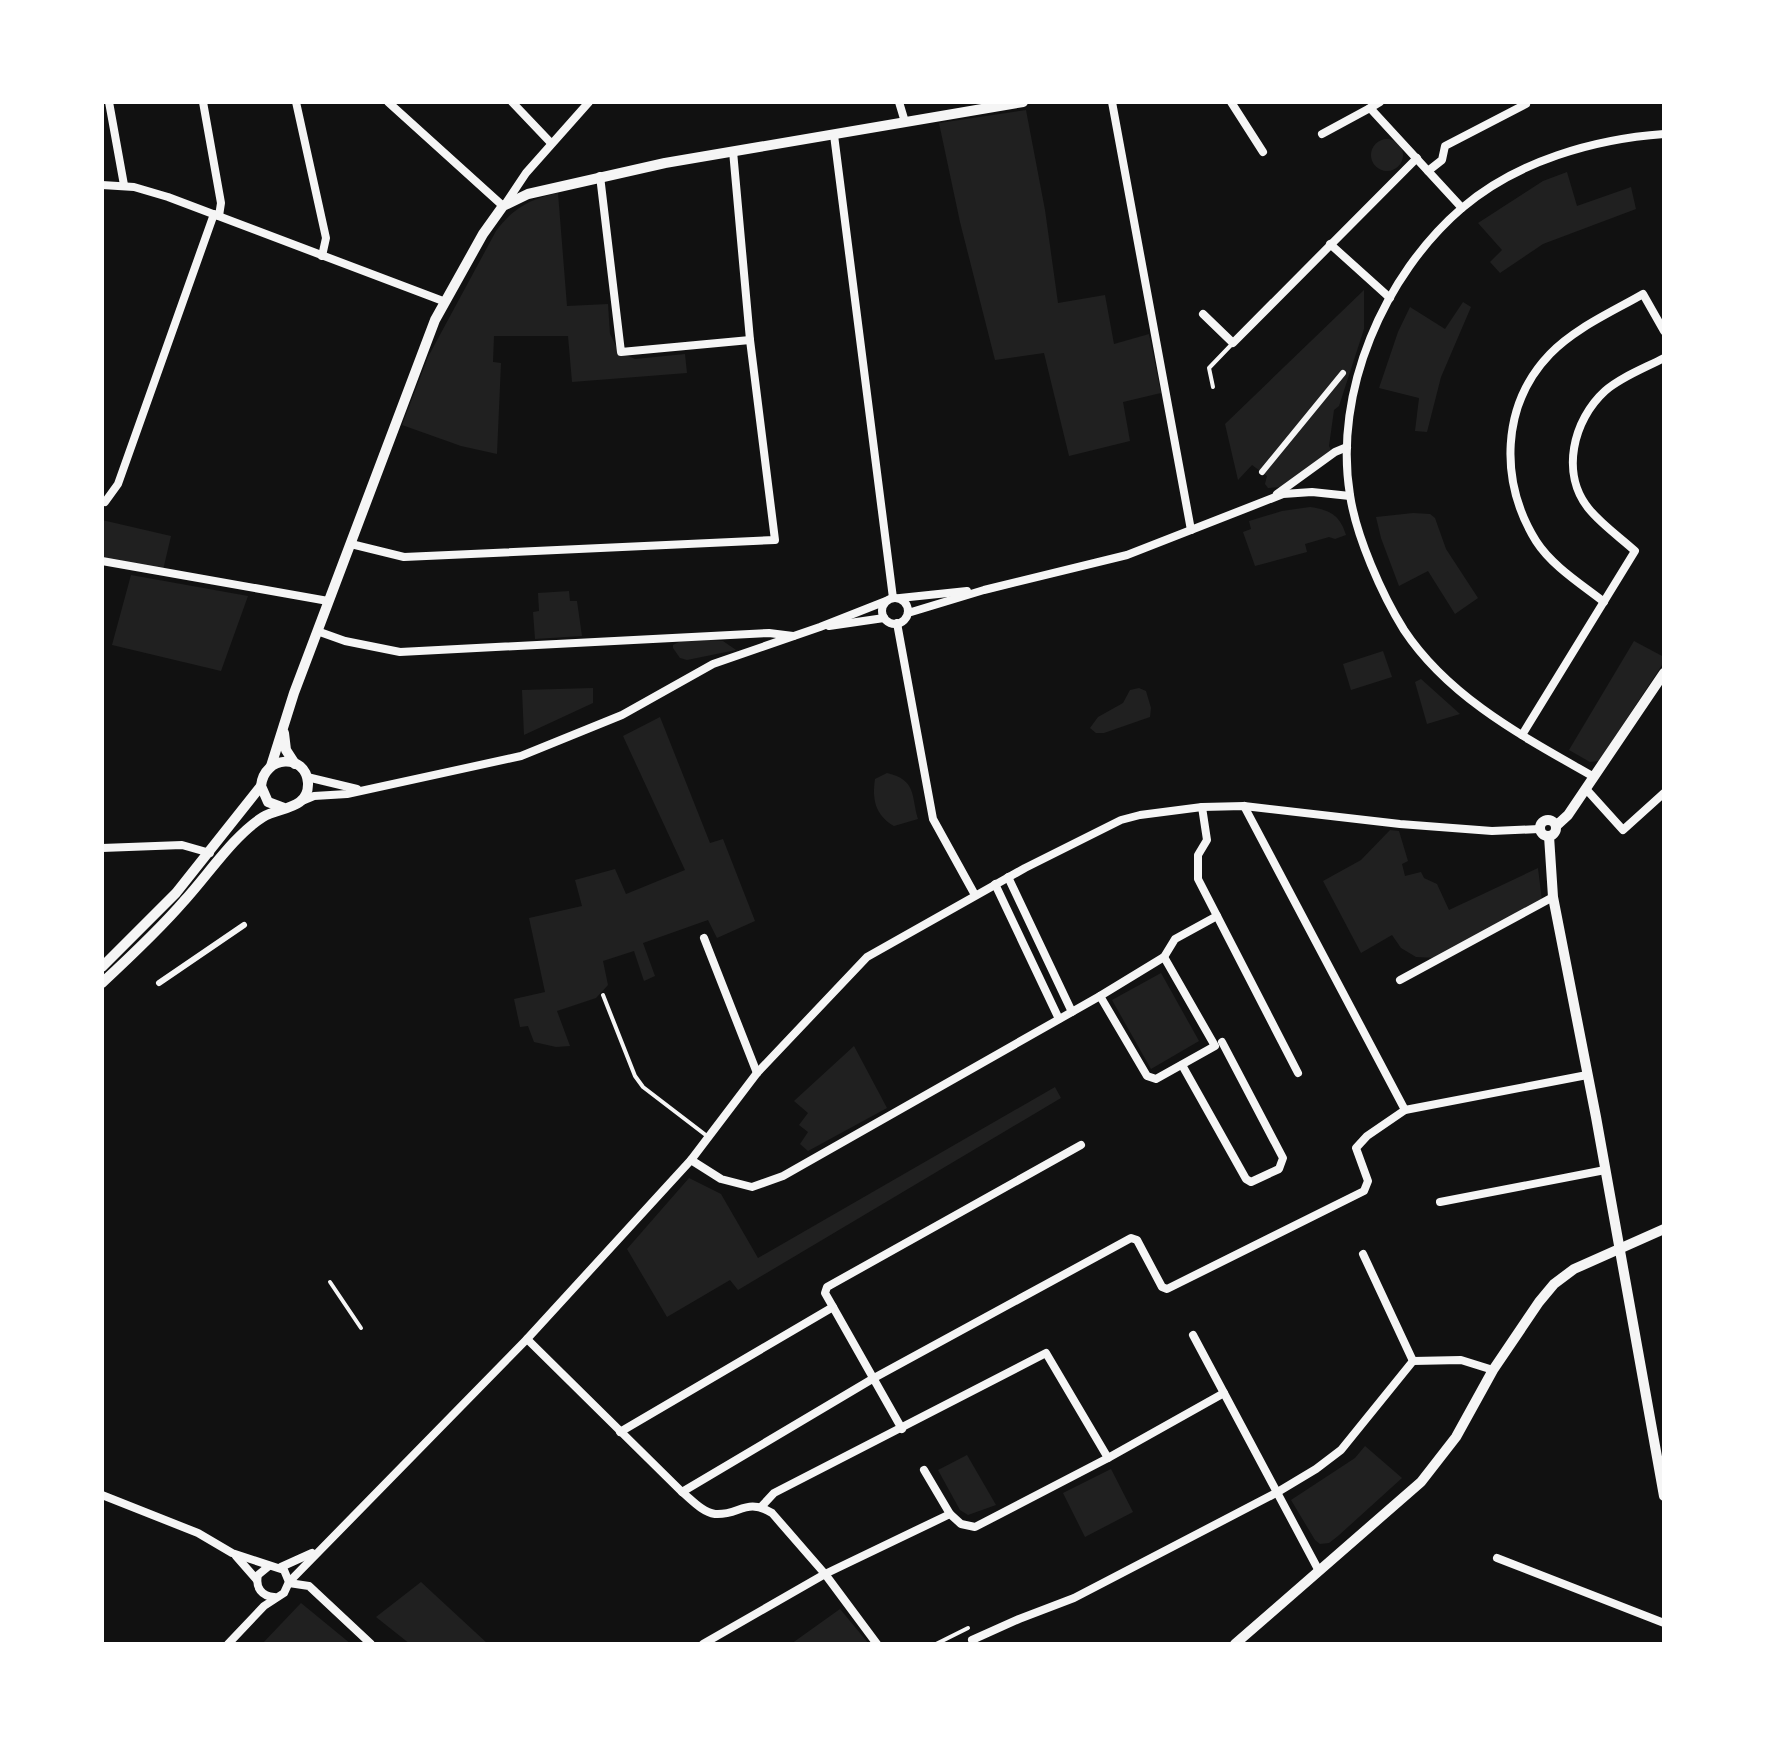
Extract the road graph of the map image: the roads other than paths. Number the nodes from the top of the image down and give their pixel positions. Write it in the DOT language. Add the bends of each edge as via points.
graph roads {
  1 [pos="109,102"];
  2 [pos="203,102"];
  3 [pos="296,102"];
  4 [pos="388,102"];
  5 [pos="512,102"];
  6 [pos="589,102"];
  7 [pos="899,102"];
  8 [pos="1023,102"];
  9 [pos="1112,102"];
  10 [pos="1231,102"];
  11 [pos="1380,102"];
  12 [pos="1526,104"];
  13 [pos="1370,108"];
  14 [pos="905,122"];
  15 [pos="1322,134"];
  16 [pos="1664,134"];
  17 [pos="834,135"];
  18 [pos="551,143"];
  19 [pos="733,151"];
  20 [pos="1263,152"];
  21 [pos="1417,158"];
  22 [pos="1428,171"];
  23 [pos="526,173"];
  24 [pos="600,176"];
  25 [pos="102,185"];
  26 [pos="124,185"];
  27 [pos="528,194"];
  28 [pos="504,205"];
  29 [pos="1462,208"];
  30 [pos="217,215"];
  31 [pos="1330,244"];
  32 [pos="322,256"];
  33 [pos="1390,298"];
  34 [pos="443,301"];
  35 [pos="1203,314"];
  36 [pos="1664,331"];
  37 [pos="750,340"];
  38 [pos="1233,343"];
  39 [pos="1664,358"];
  40 [pos="1343,373"];
  41 [pos="1213,387"];
  42 [pos="1347,447"];
  43 [pos="1262,472"];
  44 [pos="1350,496"];
  45 [pos="1270,499"];
  46 [pos="105,502"];
  47 [pos="1191,530"];
  48 [pos="351,544"];
  49 [pos="102,561"];
  50 [pos="984,590"];
  51 [pos="893,599"];
  52 [pos="328,601"];
  53 [pos="1604,602"];
  54 [pos="908,613"];
  55 [pos="884,618"];
  56 [pos="897,623"];
  57 [pos="820,627"];
  58 [pos="317,631"];
  59 [pos="794,636"];
  60 [pos="1664,673"];
  61 [pos="285,717"];
  62 [pos="1522,735"];
  63 [pos="295,764"];
  64 [pos="271,766"];
  65 [pos="307,777"];
  66 [pos="1594,777"];
  67 [pos="261,786"];
  68 [pos="1586,789"];
  69 [pos="362,790"];
  70 [pos="1664,793"];
  71 [pos="298,804"];
  72 [pos="1244,806"];
  73 [pos="1202,807"];
  74 [pos="284,808"];
  75 [pos="1556,826"];
  76 [pos="1539,829"];
  77 [pos="1549,836"];
  78 [pos="102,848"];
  79 [pos="210,853"];
  80 [pos="1008,877"];
  81 [pos="995,884"];
  82 [pos="975,895"];
  83 [pos="1553,897"];
  84 [pos="1217,916"];
  85 [pos="244,925"];
  86 [pos="704,938"];
  87 [pos="122,947"];
  88 [pos="130,956"];
  89 [pos="1164,957"];
  90 [pos="102,967"];
  91 [pos="1400,980"];
  92 [pos="102,983"];
  93 [pos="159,983"];
  94 [pos="603,995"];
  95 [pos="1100,996"];
  96 [pos="1072,1012"];
  97 [pos="1059,1019"];
  98 [pos="1222,1042"];
  99 [pos="1182,1065"];
  100 [pos="757,1073"];
  101 [pos="1298,1073"];
  102 [pos="1587,1075"];
  103 [pos="1405,1110"];
  104 [pos="708,1137"];
  105 [pos="1081,1145"];
  106 [pos="691,1160"];
  107 [pos="1605,1170"];
  108 [pos="1440,1202"];
  109 [pos="1664,1229"];
  110 [pos="1618,1249"];
  111 [pos="1363,1254"];
  112 [pos="330,1282"];
  113 [pos="833,1307"];
  114 [pos="361,1328"];
  115 [pos="1193,1335"];
  116 [pos="527,1339"];
  117 [pos="1413,1361"];
  118 [pos="1493,1370"];
  119 [pos="874,1378"];
  120 [pos="1224,1393"];
  121 [pos="902,1429"];
  122 [pos="620,1432"];
  123 [pos="1660,1452"];
  124 [pos="1108,1458"];
  125 [pos="924,1470"];
  126 [pos="682,1492"];
  127 [pos="1276,1493"];
  128 [pos="102,1495"];
  129 [pos="1664,1496"];
  130 [pos="761,1507"];
  131 [pos="950,1514"];
  132 [pos="316,1551"];
  133 [pos="232,1553"];
  134 [pos="1497,1558"];
  135 [pos="306,1564"];
  136 [pos="269,1566"];
  137 [pos="281,1567"];
  138 [pos="1319,1571"];
  139 [pos="825,1574"];
  140 [pos="257,1580"];
  141 [pos="289,1584"];
  142 [pos="306,1585"];
  143 [pos="260,1590"];
  144 [pos="274,1597"];
  145 [pos="257,1613"];
  146 [pos="1664,1623"];
  147 [pos="968,1628"];
  148 [pos="972,1640"];
  149 [pos="228,1644"];
  150 [pos="371,1644"];
  151 [pos="703,1644"];
  152 [pos="877,1644"];
  153 [pos="936,1644"];
  154 [pos="1235,1644"];
  1 -- 26 [label="street"];
  2 -- 30 [label="street" via="221,198"];
  3 -- 32 [label="street" via="326,238"];
  4 -- 28 [label="street"];
  5 -- 18 [label="street"];
  6 -- 18 [label="street"];
  7 -- 14 [label="street"];
  8 -- 14 [label="street"];
  9 -- 47 [label="street"];
  10 -- 20 [label="street"];
  11 -- 13 [label="street"];
  12 -- 22 [label="street" via="1445,146 1442,160"];
  13 -- 15 [label="street"];
  13 -- 21 [label="street"];
  14 -- 17 [label="street"];
  16 -- 29 [label="street" via="1568,151 1508,178"];
  17 -- 19 [label="street"];
  17 -- 51 [label="street"];
  18 -- 23 [label="street"];
  19 -- 24 [label="street"];
  19 -- 37 [label="street"];
  21 -- 22 [label="street"];
  21 -- 31 [label="street"];
  22 -- 29 [label="street"];
  23 -- 27 [label="street"];
  23 -- 28 [label="street"];
  24 -- 27 [label="street"];
  24 -- 37 [label="street" via="621,352"];
  25 -- 26 [label="street"];
  26 -- 30 [label="street"];
  27 -- 28 [label="street"];
  28 -- 34 [label="street"];
  29 -- 33 [label="street"];
  30 -- 32 [label="street"];
  30 -- 46 [label="street" via="118,484"];
  31 -- 33 [label="street"];
  31 -- 38 [label="street"];
  32 -- 34 [label="street"];
  33 -- 42 [label="street" via="1365,352"];
  34 -- 48 [label="street"];
  35 -- 38 [label="street"];
  36 -- 53 [label="street" via="1643,294 1551,353 1514,413 1509,453 1524,516 1554,562"];
  37 -- 48 [label="street" via="775,540 404,557"];
  38 -- 41 [label="lane" via="1209,368"];
  39 -- 53 [label="street" via="1607,389 1588,408 1576,439 1573,474 1579,493 1635,551"];
  40 -- 43 [label="street"];
  42 -- 44 [label="street"];
  42 -- 45 [label="street"];
  44 -- 45 [label="street" via="1298,492"];
  44 -- 62 [label="street" via="1378,580 1404,630 1462,695"];
  45 -- 47 [label="street"];
  47 -- 50 [label="street" via="1127,555"];
  48 -- 52 [label="street"];
  49 -- 52 [label="street"];
  50 -- 51 [label="street"];
  50 -- 54 [label="street"];
  51 -- 54 [label="street" via="907,606"];
  51 -- 55 [label="street" via="882,611"];
  51 -- 57 [label="street"];
  52 -- 58 [label="street"];
  53 -- 62 [label="street"];
  54 -- 56 [label="street"];
  55 -- 56 [label="street"];
  55 -- 57 [label="street"];
  56 -- 82 [label="street" via="933,819"];
  57 -- 59 [label="street"];
  58 -- 59 [label="street" via="400,652"];
  58 -- 61 [label="street"];
  59 -- 69 [label="street" via="713,664 622,715 521,756"];
  60 -- 66 [label="street"];
  61 -- 63 [label="street" via="284,743"];
  61 -- 64 [label="street"];
  62 -- 66 [label="street"];
  63 -- 64 [label="street"];
  63 -- 65 [label="street"];
  64 -- 67 [label="street"];
  65 -- 69 [label="street"];
  65 -- 71 [label="street" via="307,792"];
  66 -- 68 [label="street"];
  67 -- 74 [label="street" via="268,802"];
  67 -- 79 [label="street"];
  68 -- 70 [label="street" via="1623,830"];
  68 -- 75 [label="street"];
  69 -- 71 [label="street" via="314,796"];
  71 -- 74 [label="street"];
  72 -- 73 [label="street"];
  72 -- 76 [label="street" via="1400,824"];
  72 -- 103 [label="street"];
  73 -- 80 [label="street" via="1121,820"];
  73 -- 84 [label="street" via="1207,840 1198,855 1198,879"];
  74 -- 88 [label="street" via="251,825"];
  75 -- 76 [label="street" via="1545,820"];
  75 -- 77 [label="street"];
  76 -- 77 [label="street"];
  77 -- 83 [label="street"];
  78 -- 79 [label="street" via="182,845"];
  79 -- 87 [label="street"];
  80 -- 81 [label="street"];
  80 -- 96 [label="street"];
  81 -- 82 [label="street"];
  81 -- 97 [label="street"];
  82 -- 100 [label="street" via="867,957"];
  83 -- 91 [label="street"];
  83 -- 102 [label="street"];
  84 -- 89 [label="street" via="1175,939"];
  84 -- 101 [label="street"];
  85 -- 93 [label="street"];
  86 -- 100 [label="street"];
  87 -- 88 [label="street"];
  87 -- 90 [label="street"];
  88 -- 92 [label="street"];
  89 -- 95 [label="street"];
  89 -- 99 [label="street" via="1215,1046"];
  94 -- 104 [label="lane" via="643,1087"];
  95 -- 96 [label="street"];
  95 -- 99 [label="street" via="1147,1076 1156,1079"];
  96 -- 97 [label="street"];
  97 -- 106 [label="street" via="783,1176 752,1187 721,1179"];
  98 -- 99 [label="street" via="1283,1158 1279,1169 1258,1181 1246,1179"];
  100 -- 104 [label="street"];
  102 -- 103 [label="street"];
  102 -- 107 [label="street"];
  103 -- 119 [label="street" via="1356,1148 1368,1181 1364,1191 1167,1289 1131,1238"];
  104 -- 106 [label="street"];
  105 -- 113 [label="street" via="827,1287"];
  106 -- 116 [label="street"];
  107 -- 108 [label="street"];
  107 -- 110 [label="street"];
  109 -- 110 [label="street"];
  110 -- 118 [label="street" via="1554,1284"];
  110 -- 123 [label="street"];
  111 -- 117 [label="street"];
  112 -- 114 [label="lane"];
  113 -- 119 [label="street"];
  113 -- 122 [label="street"];
  115 -- 120 [label="street"];
  116 -- 122 [label="street"];
  116 -- 132 [label="street"];
  117 -- 118 [label="street" via="1461,1360"];
  117 -- 127 [label="street" via="1341,1450"];
  118 -- 138 [label="street" via="1456,1437 1421,1482"];
  119 -- 121 [label="street"];
  119 -- 126 [label="street"];
  120 -- 124 [label="street"];
  120 -- 127 [label="street"];
  121 -- 124 [label="street" via="1046,1353"];
  121 -- 130 [label="street" via="774,1493"];
  122 -- 126 [label="street"];
  123 -- 129 [label="street"];
  124 -- 131 [label="street" via="975,1527"];
  125 -- 131 [label="street"];
  126 -- 130 [label="street" via="718,1514"];
  127 -- 138 [label="street"];
  127 -- 148 [label="street" via="1074,1598"];
  128 -- 133 [label="street" via="198,1533"];
  130 -- 139 [label="street"];
  131 -- 139 [label="street"];
  132 -- 135 [label="street"];
  132 -- 137 [label="street"];
  133 -- 136 [label="street"];
  133 -- 140 [label="street"];
  134 -- 146 [label="street"];
  135 -- 141 [label="street"];
  135 -- 142 [label="street"];
  136 -- 137 [label="street"];
  136 -- 140 [label="street"];
  137 -- 141 [label="street"];
  138 -- 154 [label="street"];
  139 -- 151 [label="street"];
  139 -- 152 [label="street"];
  140 -- 143 [label="street"];
  141 -- 142 [label="street"];
  141 -- 144 [label="street"];
  142 -- 150 [label="street"];
  143 -- 144 [label="street"];
  143 -- 145 [label="street"];
  144 -- 145 [label="street"];
  145 -- 149 [label="street"];
  147 -- 153 [label="lane"];
}
